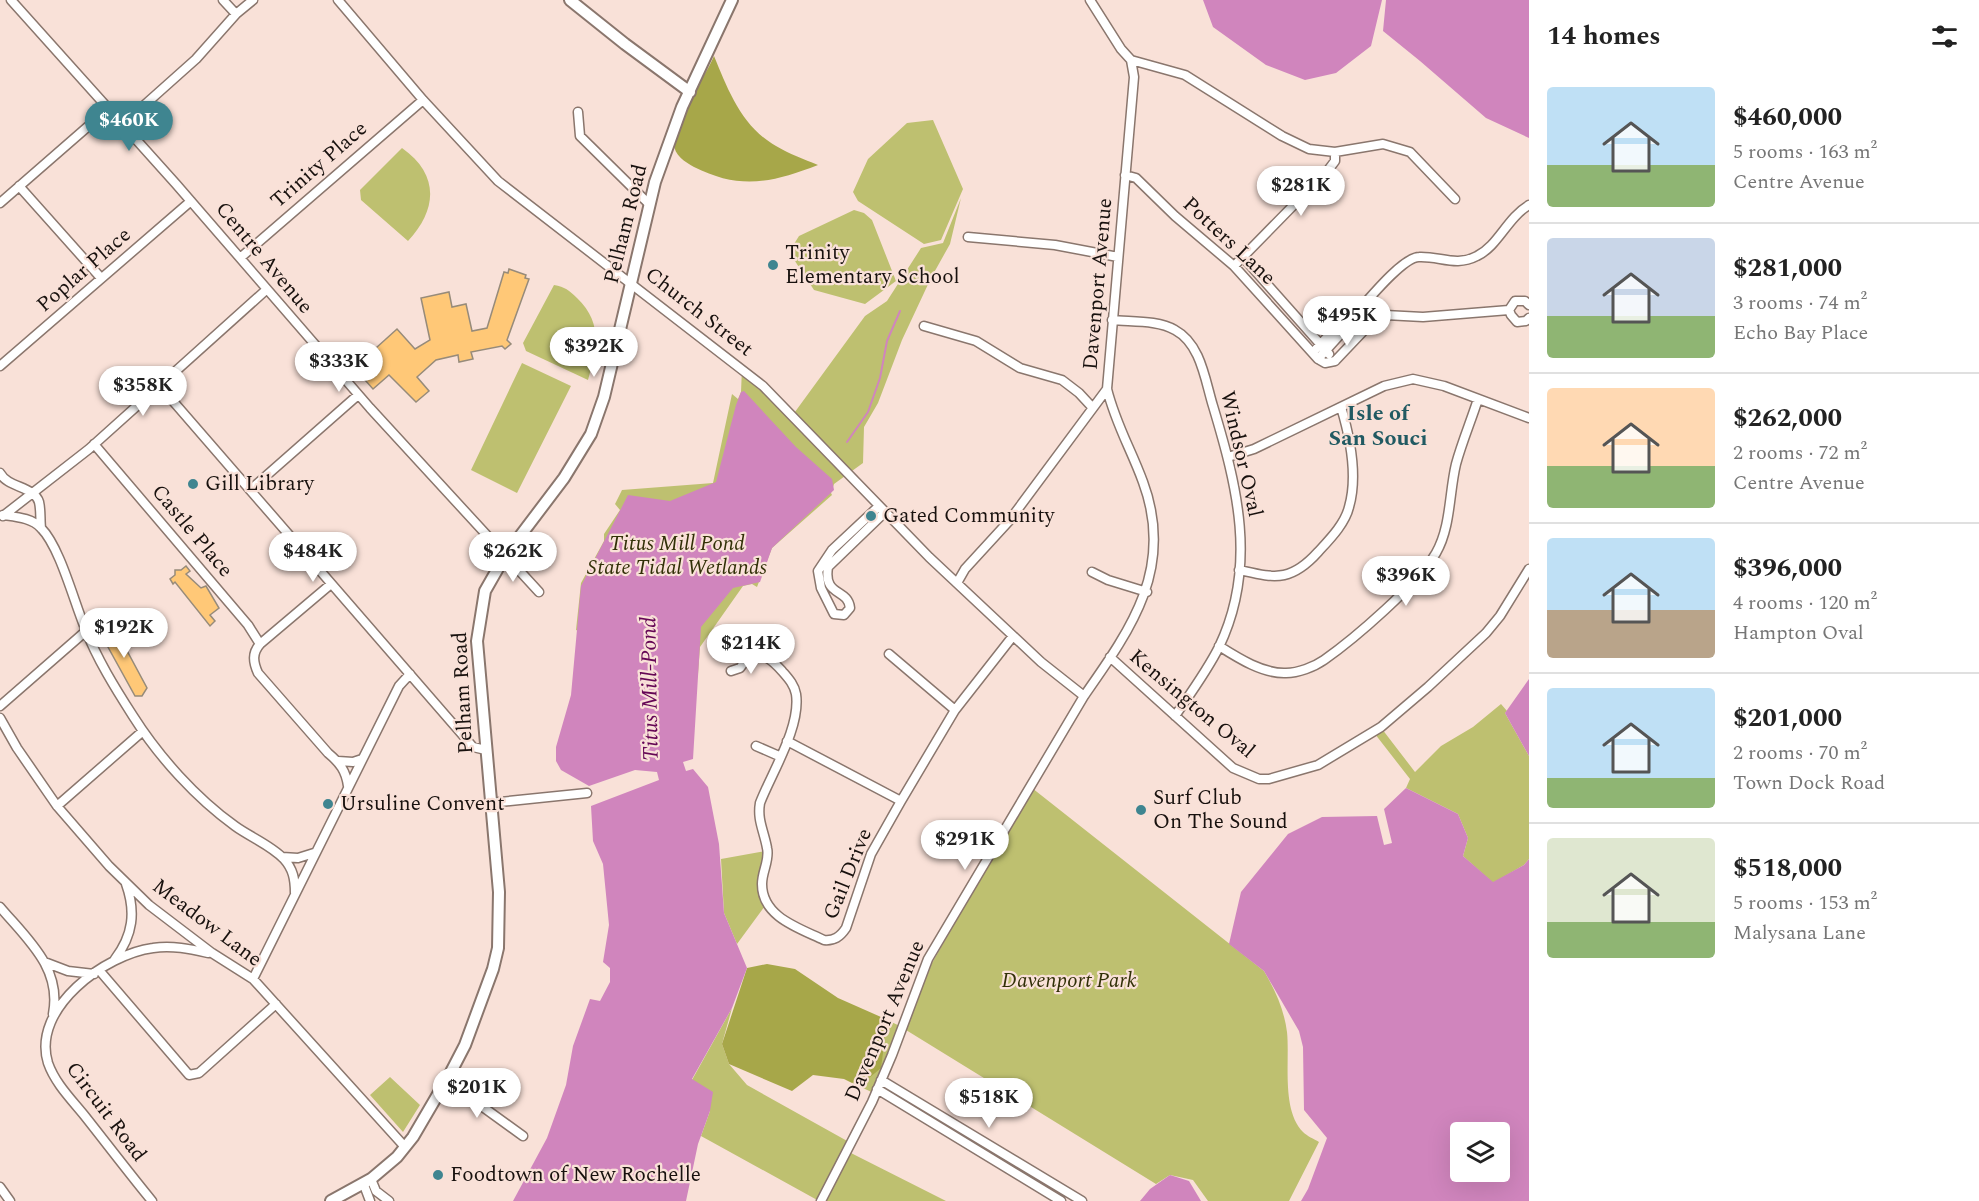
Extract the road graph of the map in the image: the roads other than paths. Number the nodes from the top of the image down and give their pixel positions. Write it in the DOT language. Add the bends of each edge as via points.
graph roads {
  1 [pos="11,0"];
  2 [pos="223,0"];
  3 [pos="253,0"];
  4 [pos="570,0"];
  5 [pos="732,0"];
  6 [pos="1090,0"];
  7 [pos="341,1"];
  8 [pos="236,14"];
  9 [pos="1131,60"];
  10 [pos="690,92"];
  11 [pos="423,100"];
  12 [pos="108,109"];
  13 [pos="579,112"];
  14 [pos="122,125"];
  15 [pos="1335,152"];
  16 [pos="1125,175"];
  17 [pos="19,186"];
  18 [pos="1455,199"];
  19 [pos="191,201"];
  20 [pos="0,203"];
  21 [pos="650,204"];
  22 [pos="1529,205"];
  23 [pos="968,237"];
  24 [pos="1118,257"];
  25 [pos="1244,257"];
  26 [pos="240,258"];
  27 [pos="1234,266"];
  28 [pos="101,278"];
  29 [pos="632,283"];
  30 [pos="266,290"];
  31 [pos="1529,305"];
  32 [pos="1509,310"];
  33 [pos="1529,318"];
  34 [pos="1113,320"];
  35 [pos="924,326"];
  36 [pos="1323,348"];
  37 [pos="1315,356"];
  38 [pos="1335,361"];
  39 [pos="0,366"];
  40 [pos="159,385"];
  41 [pos="1107,389"];
  42 [pos="358,395"];
  43 [pos="1478,399"];
  44 [pos="1092,407"];
  45 [pos="1341,407"];
  46 [pos="1529,418"];
  47 [pos="94,444"];
  48 [pos="1228,457"];
  49 [pos="1,476"];
  50 [pos="250,490"];
  51 [pos="33,493"];
  52 [pos="882,509"];
  53 [pos="2,516"];
  54 [pos="41,528"];
  55 [pos="506,556"];
  56 [pos="1529,569"];
  57 [pos="1239,570"];
  58 [pos="1092,572"];
  59 [pos="957,583"];
  60 [pos="331,584"];
  61 [pos="539,592"];
  62 [pos="1147,592"];
  63 [pos="86,631"];
  64 [pos="1013,636"];
  65 [pos="260,644"];
  66 [pos="1219,646"];
  67 [pos="889,654"];
  68 [pos="1110,657"];
  69 [pos="731,671"];
  70 [pos="410,674"];
  71 [pos="1084,696"];
  72 [pos="0,706"];
  73 [pos="956,710"];
  74 [pos="1175,716"];
  75 [pos="0,718"];
  76 [pos="143,731"];
  77 [pos="787,741"];
  78 [pos="756,746"];
  79 [pos="486,750"];
  80 [pos="779,756"];
  81 [pos="362,759"];
  82 [pos="338,761"];
  83 [pos="348,786"];
  84 [pos="587,793"];
  85 [pos="901,801"];
  86 [pos="490,803"];
  87 [pos="57,806"];
  88 [pos="314,853"];
  89 [pos="282,857"];
  90 [pos="126,883"];
  91 [pos="295,893"];
  92 [pos="0,907"];
  93 [pos="212,953"];
  94 [pos="114,959"];
  95 [pos="46,963"];
  96 [pos="97,972"];
  97 [pos="253,980"];
  98 [pos="276,1004"];
  99 [pos="52,1017"];
  100 [pos="881,1080"];
  101 [pos="447,1081"];
  102 [pos="878,1089"];
  103 [pos="523,1136"];
  104 [pos="405,1147"];
  105 [pos="368,1182"];
  106 [pos="1,1192"];
  107 [pos="10,1201"];
  108 [pos="152,1201"];
  109 [pos="331,1201"];
  110 [pos="370,1201"];
  111 [pos="389,1201"];
  112 [pos="821,1201"];
  113 [pos="1061,1201"];
  114 [pos="1082,1201"];
  1 -- 12 [label="street, Centre Avenue"];
  2 -- 8 [label="street"];
  3 -- 8 [label="street"];
  4 -- 10 [label="main road"];
  5 -- 10 [label="main road, Pelham Road"];
  6 -- 9 [label="street"];
  7 -- 11 [label="street, Church Street"];
  8 -- 14 [label="street" via="196,59"];
  9 -- 15 [label="street" via="1185,75 1298,145"];
  9 -- 16 [label="street, Davenport Avenue" via="1134,77"];
  10 -- 21 [label="main road, Pelham Road" via="669,141"];
  11 -- 26 [label="street, Trinity Place"];
  11 -- 29 [label="street, Church Street" via="498,181"];
  12 -- 14 [label="street, Centre Avenue"];
  12 -- 17 [label="street"];
  13 -- 21 [label="street" via="580,136"];
  14 -- 19 [label="street, Centre Avenue"];
  15 -- 18 [label="street" via="1365,145 1392,145 1410,153"];
  15 -- 25 [label="street" via="1329,169"];
  16 -- 24 [label="street, Davenport Avenue"];
  16 -- 27 [label="street, Potters Lane" via="1136,178"];
  17 -- 20 [label="street"];
  17 -- 28 [label="street"];
  19 -- 26 [label="street, Centre Avenue"];
  19 -- 28 [label="street, Poplar Place"];
  21 -- 29 [label="main road, Pelham Road"];
  22 -- 36 [label="street" via="1509,220 1478,256 1453,262 1412,258"];
  23 -- 24 [label="street" via="1055,245"];
  24 -- 34 [label="street, Davenport Avenue"];
  25 -- 27 [label="street"];
  25 -- 36 [label="street, Potters Lane"];
  26 -- 30 [label="street, Centre Avenue"];
  27 -- 37 [label="street, Potters Lane"];
  28 -- 39 [label="street, Poplar Place"];
  29 -- 52 [label="street, Church Street" via="763,386"];
  29 -- 55 [label="main road, Pelham Road" via="591,434"];
  30 -- 40 [label="street"];
  30 -- 42 [label="street, Centre Avenue"];
  31 -- 32 [label="street" via="1515,301"];
  32 -- 33 [label="street" via="1517,322"];
  32 -- 38 [label="street" via="1423,317 1385,315 1373,321"];
  34 -- 41 [label="street, Davenport Avenue"];
  34 -- 48 [label="street, Windsor Oval" via="1167,326 1188,340 1196,350"];
  35 -- 44 [label="street" via="976,341 1020,368 1062,380"];
  36 -- 37 [label="street"];
  36 -- 38 [label="street, Potters Lane"];
  37 -- 38 [label="street" via="1325,363"];
  40 -- 47 [label="street"];
  40 -- 50 [label="street"];
  41 -- 44 [label="street, Davenport Avenue"];
  41 -- 62 [label="street, Davenport Avenue" via="1150,506 1153,554"];
  42 -- 50 [label="street"];
  42 -- 55 [label="street, Centre Avenue"];
  43 -- 45 [label="street" via="1413,379 1384,386"];
  43 -- 46 [label="street"];
  43 -- 66 [label="street" via="1456,463 1443,535 1436,553 1405,590 1323,660 1307,669 1275,673"];
  44 -- 59 [label="street, Davenport Avenue" via="1009,522 964,569"];
  45 -- 48 [label="street" via="1254,449"];
  45 -- 57 [label="street" via="1348,431 1352,491 1349,509 1335,532 1314,557 1292,573 1281,576"];
  47 -- 51 [label="street"];
  47 -- 65 [label="street, Castle Place"];
  48 -- 57 [label="street, Windsor Oval" via="1240,511"];
  49 -- 51 [label="street"];
  50 -- 60 [label="street"];
  51 -- 53 [label="street"];
  51 -- 54 [label="street" via="39,500"];
  52 -- 52 [label="street" via="832,550 818,571 821,588 834,614 844,615 850,608 846,597 828,584 828,567"];
  52 -- 59 [label="street, Church Street"];
  53 -- 54 [label="street" via="27,520"];
  54 -- 63 [label="street" via="54,549"];
  55 -- 61 [label="street, Centre Avenue"];
  55 -- 79 [label="main road, Pelham Road" via="485,591 478,632"];
  56 -- 74 [label="street, Kensington Oval" via="1500,616 1470,650 1381,727 1318,765 1259,779 1233,768"];
  57 -- 66 [label="street, Windsor Oval" via="1232,609"];
  58 -- 62 [label="street"];
  59 -- 64 [label="street"];
  60 -- 65 [label="street"];
  60 -- 70 [label="street"];
  62 -- 68 [label="street, Davenport Avenue"];
  63 -- 72 [label="street"];
  63 -- 76 [label="street" via="111,681"];
  64 -- 71 [label="street"];
  64 -- 73 [label="street, Gail Drive"];
  65 -- 82 [label="street" via="254,655 258,673"];
  66 -- 74 [label="street, Windsor Oval"];
  67 -- 73 [label="street"];
  68 -- 71 [label="street, Davenport Avenue"];
  68 -- 74 [label="street, Kensington Oval"];
  69 -- 77 [label="street, Gail Drive" via="740,668 751,653 764,654 792,682 797,708"];
  70 -- 79 [label="street" via="472,747"];
  70 -- 81 [label="street" via="399,686"];
  71 -- 100 [label="street, Davenport Avenue" via="928,959"];
  73 -- 85 [label="street, Gail Drive"];
  75 -- 87 [label="street, Meadow Lane"];
  76 -- 87 [label="street"];
  76 -- 89 [label="street" via="180,776 212,806"];
  77 -- 80 [label="street, Gail Drive"];
  77 -- 85 [label="street"];
  78 -- 80 [label="street"];
  79 -- 86 [label="main road, Pelham Road"];
  80 -- 85 [label="street, Gail Drive" via="758,813 768,857 762,885 764,897 779,917 824,940 836,939 846,928 871,854"];
  81 -- 82 [label="street"];
  81 -- 83 [label="street"];
  82 -- 83 [label="street"];
  83 -- 88 [label="street"];
  84 -- 86 [label="street"];
  86 -- 101 [label="main road, Pelham Road" via="499,892 498,948 465,1045"];
  87 -- 90 [label="street, Meadow Lane"];
  88 -- 89 [label="street"];
  88 -- 91 [label="street"];
  89 -- 91 [label="street" via="293,873"];
  90 -- 93 [label="street, Meadow Lane"];
  90 -- 94 [label="street, Circuit Road" via="132,905 131,925 124,946"];
  91 -- 97 [label="street"];
  92 -- 95 [label="street"];
  93 -- 94 [label="street, Circuit Road" via="167,947"];
  93 -- 97 [label="street, Meadow Lane"];
  94 -- 96 [label="street, Circuit Road"];
  95 -- 96 [label="street" via="68,971"];
  95 -- 99 [label="street" via="56,994"];
  96 -- 98 [label="street" via="185,1073 196,1074"];
  96 -- 99 [label="street, Circuit Road" via="75,989"];
  97 -- 98 [label="street, Meadow Lane"];
  98 -- 104 [label="street, Meadow Lane"];
  99 -- 108 [label="street, Circuit Road" via="46,1053 54,1075"];
  100 -- 102 [label="street, Davenport Avenue"];
  100 -- 114 [label="street"];
  101 -- 103 [label="street"];
  101 -- 104 [label="main road, Pelham Road"];
  102 -- 112 [label="street, Davenport Avenue"];
  102 -- 113 [label="street"];
  104 -- 105 [label="main road, Pelham Road"];
  105 -- 109 [label="main road, Pelham Road"];
  105 -- 110 [label="street"];
  105 -- 111 [label="street"];
  106 -- 107 [label="street"];
}
